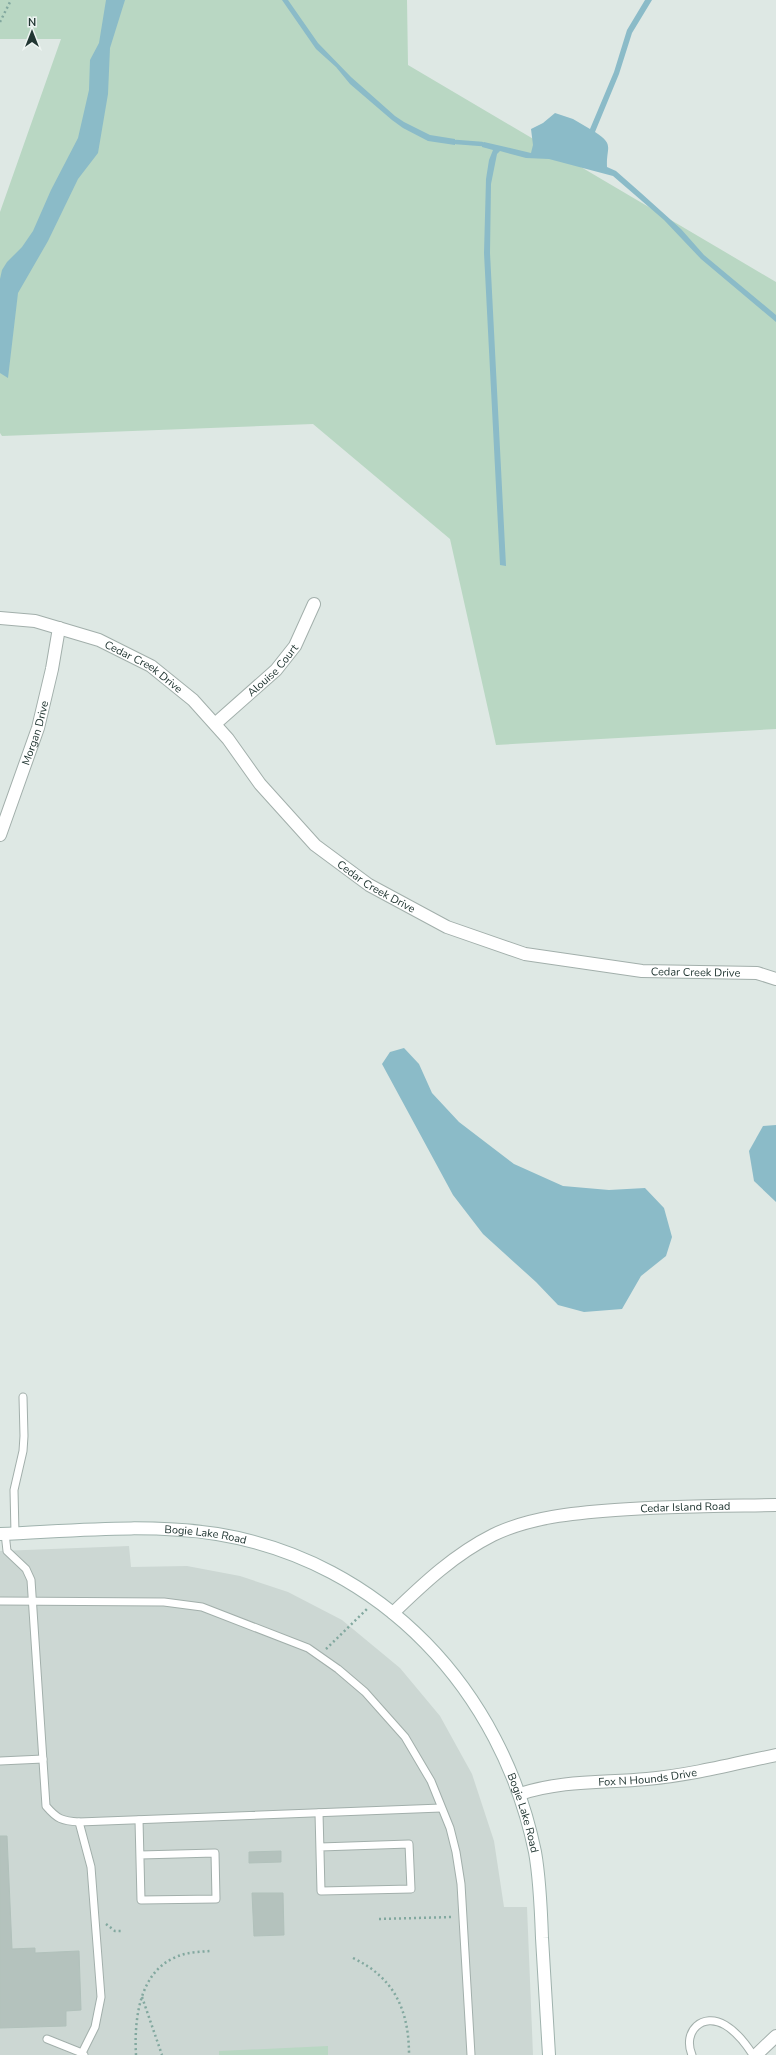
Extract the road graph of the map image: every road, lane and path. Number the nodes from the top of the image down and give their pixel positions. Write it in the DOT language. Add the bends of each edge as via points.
graph roads {
  1 [pos="10,0"];
  2 [pos="0,22"];
  3 [pos="314,604"];
  4 [pos="0,618"];
  5 [pos="59,628"];
  6 [pos="214,724"];
  7 [pos="0,835"];
  8 [pos="776,979"];
  9 [pos="23,1397"];
  10 [pos="776,1505"];
  11 [pos="7,1533"];
  12 [pos="32,1600"];
  13 [pos="375,1600"];
  14 [pos="0,1601"];
  15 [pos="393,1613"];
  16 [pos="320,1656"];
  17 [pos="776,1755"];
  18 [pos="43,1759"];
  19 [pos="0,1761"];
  20 [pos="520,1794"];
  21 [pos="441,1808"];
  22 [pos="319,1812"];
  23 [pos="139,1820"];
  24 [pos="79,1822"];
  25 [pos="320,1847"];
  26 [pos="140,1855"];
  27 [pos="463,1916"];
  28 [pos="379,1919"];
  29 [pos="210,1951"];
  30 [pos="353,1958"];
  31 [pos="142,1997"];
  32 [pos="776,2036"];
  33 [pos="47,2039"];
  34 [pos="83,2054"];
  35 [pos="136,2055"];
  36 [pos="162,2055"];
  37 [pos="409,2055"];
  38 [pos="471,2055"];
  39 [pos="549,2055"];
  40 [pos="692,2055"];
  41 [pos="754,2055"];
  1 -- 2 [label="path"];
  3 -- 6 [label="street, Alouise Court" via="295,646 276,670"];
  4 -- 5 [label="street, Cedar Creek Drive" via="35,621"];
  5 -- 6 [label="street, Cedar Creek Drive" via="99,640 151,666 193,700"];
  5 -- 7 [label="street, Morgan Drive" via="38,728"];
  6 -- 8 [label="street, Cedar Creek Drive" via="260,784 315,845 369,885 448,927 526,954 642,971 757,973"];
  9 -- 11 [label="lane" via="23,1451"];
  10 -- 15 [label="street, Cedar Island Road" via="666,1506 542,1518 495,1534 448,1563"];
  11 -- 12 [label="lane" via="7,1551 26,1569 31,1580"];
  11 -- 13 [label="street, Bogie Lake Road" via="145,1529 184,1530 219,1535 262,1545 302,1560 341,1579"];
  12 -- 14 [label="lane"];
  12 -- 16 [label="lane" via="164,1602 202,1607 288,1638"];
  12 -- 18 [label="lane"];
  13 -- 15 [label="street, Bogie Lake Road"];
  13 -- 16 [label="path"];
  15 -- 20 [label="street, Bogie Lake Road" via="428,1645 464,1687 494,1734"];
  16 -- 21 [label="lane" via="365,1692 405,1737 431,1781"];
  17 -- 20 [label="street, Fox N Hounds Drive" via="658,1778 568,1783"];
  18 -- 19 [label="lane"];
  18 -- 24 [label="lane" via="46,1806 53,1815 63,1821"];
  20 -- 39 [label="street, Bogie Lake Road" via="535,1853 540,1896"];
  21 -- 22 [label="lane"];
  21 -- 27 [label="lane" via="456,1852 462,1884"];
  22 -- 23 [label="lane"];
  22 -- 25 [label="lane"];
  23 -- 24 [label="lane"];
  23 -- 26 [label="lane"];
  24 -- 34 [label="lane" via="91,1867 100,1997 95,2027"];
  25 -- 25 [label="lane" via="321,1891 411,1889 409,1844"];
  26 -- 26 [label="lane" via="141,1900 216,1899 215,1853"];
  27 -- 28 [label="path"];
  27 -- 38 [label="lane"];
  29 -- 31 [label="path" via="180,1956 164,1963 150,1978"];
  30 -- 37 [label="path" via="378,1974 398,1998 407,2024"];
  31 -- 35 [label="path" via="136,2022"];
  31 -- 36 [label="path"];
  32 -- 41 [label="street"];
  33 -- 34 [label="lane"];
  40 -- 41 [label="lane" via="688,2042 692,2030 702,2023 712,2022 725,2025"];
}
